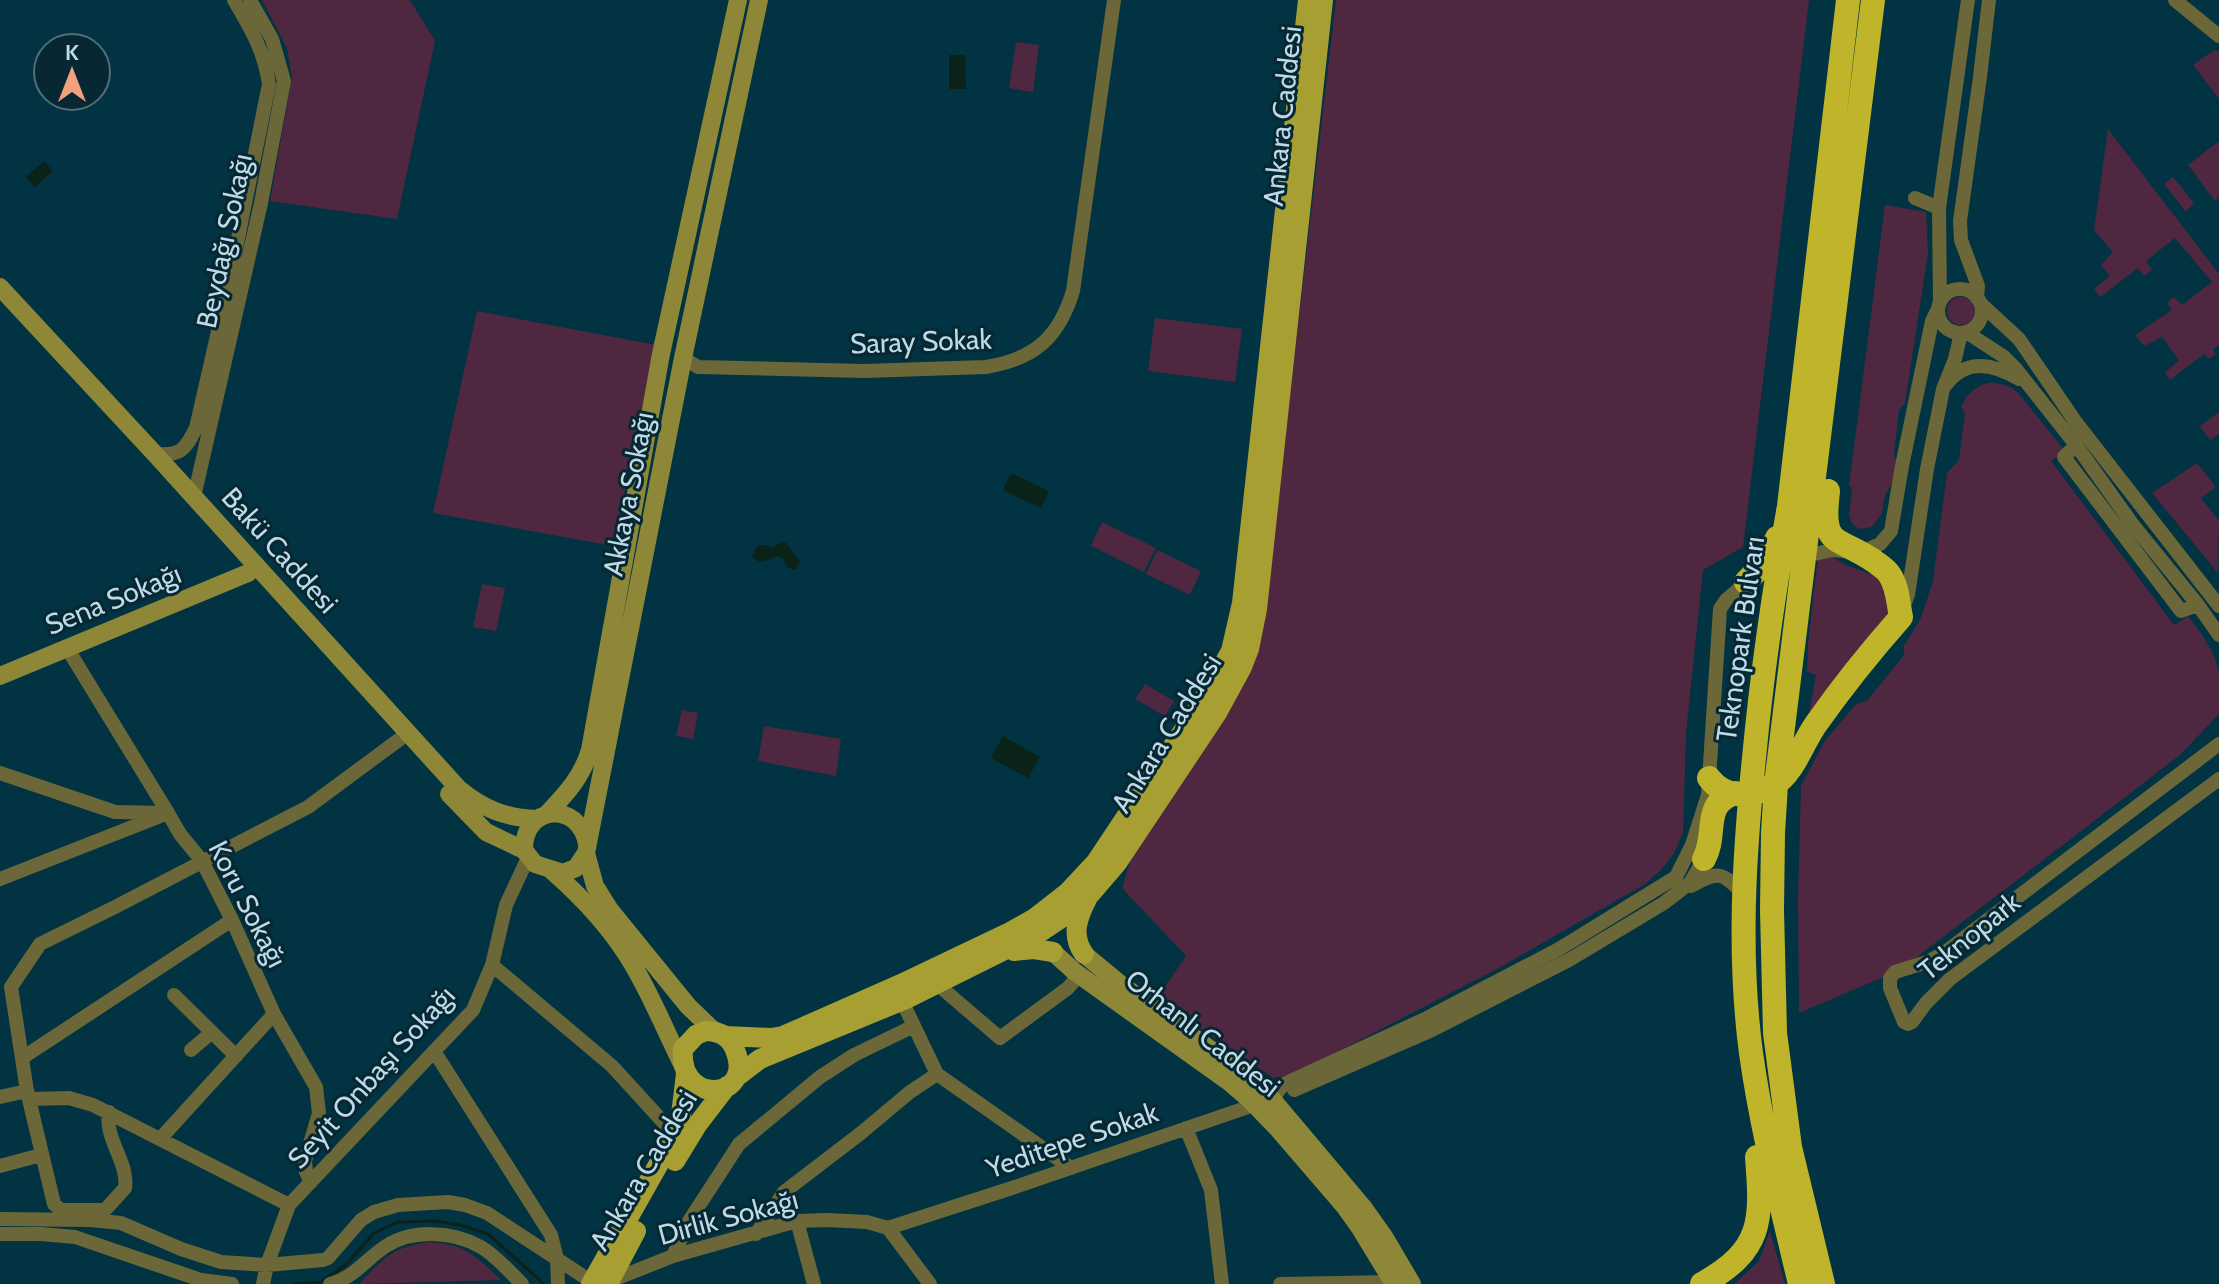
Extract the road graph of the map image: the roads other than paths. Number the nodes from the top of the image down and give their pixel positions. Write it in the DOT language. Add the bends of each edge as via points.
graph roads {
  1 [pos="234,0"];
  2 [pos="250,0"];
  3 [pos="738,0"];
  4 [pos="759,0"];
  5 [pos="1114,0"];
  6 [pos="1308,0"];
  7 [pos="1323,0"];
  8 [pos="1848,0"];
  9 [pos="1873,0"];
  10 [pos="1968,0"];
  11 [pos="1989,0"];
  12 [pos="2175,0"];
  13 [pos="2219,36"];
  14 [pos="705,151"];
  15 [pos="725,155"];
  16 [pos="1915,198"];
  17 [pos="1847,203"];
  18 [pos="1939,208"];
  19 [pos="0,287"];
  20 [pos="0,300"];
  21 [pos="1979,301"];
  22 [pos="1939,306"];
  23 [pos="1963,333"];
  24 [pos="661,354"];
  25 [pos="683,358"];
  26 [pos="2029,385"];
  27 [pos="1943,389"];
  28 [pos="155,454"];
  29 [pos="194,497"];
  30 [pos="1789,506"];
  31 [pos="1857,552"];
  32 [pos="1806,556"];
  33 [pos="1778,566"];
  34 [pos="248,573"];
  35 [pos="1746,582"];
  36 [pos="2219,606"];
  37 [pos="1901,617"];
  38 [pos="2217,631"];
  39 [pos="2219,643"];
  40 [pos="67,648"];
  41 [pos="0,676"];
  42 [pos="2219,731"];
  43 [pos="400,739"];
  44 [pos="2219,744"];
  45 [pos="2198,760"];
  46 [pos="0,773"];
  47 [pos="1709,778"];
  48 [pos="2219,779"];
  49 [pos="1776,784"];
  50 [pos="1742,794"];
  51 [pos="168,813"];
  52 [pos="542,816"];
  53 [pos="587,848"];
  54 [pos="527,854"];
  55 [pos="1704,859"];
  56 [pos="202,861"];
  57 [pos="552,871"];
  58 [pos="0,879"];
  59 [pos="1676,894"];
  60 [pos="1090,895"];
  61 [pos="1744,895"];
  62 [pos="232,920"];
  63 [pos="1047,921"];
  64 [pos="1000,952"];
  65 [pos="1053,952"];
  66 [pos="1564,955"];
  67 [pos="1081,964"];
  68 [pos="492,965"];
  69 [pos="937,984"];
  70 [pos="5,989"];
  71 [pos="174,995"];
  72 [pos="902,1001"];
  73 [pos="274,1014"];
  74 [pos="914,1026"];
  75 [pos="212,1032"];
  76 [pos="720,1033"];
  77 [pos="191,1050"];
  78 [pos="434,1051"];
  79 [pos="1751,1055"];
  80 [pos="236,1056"];
  81 [pos="22,1058"];
  82 [pos="684,1070"];
  83 [pos="937,1074"];
  84 [pos="733,1081"];
  85 [pos="28,1095"];
  86 [pos="0,1097"];
  87 [pos="1263,1102"];
  88 [pos="109,1112"];
  89 [pos="1186,1128"];
  90 [pos="675,1135"];
  91 [pos="160,1139"];
  92 [pos="41,1155"];
  93 [pos="0,1166"];
  94 [pos="1071,1168"];
  95 [pos="311,1182"];
  96 [pos="289,1205"];
  97 [pos="0,1219"];
  98 [pos="797,1221"];
  99 [pos="888,1228"];
  100 [pos="0,1234"];
  101 [pos="756,1234"];
  102 [pos="673,1256"];
  103 [pos="557,1259"];
  104 [pos="217,1261"];
  105 [pos="267,1265"];
  106 [pos="207,1281"];
  107 [pos="600,1283"];
  108 [pos="1310,1283"];
  109 [pos="1399,1283"];
  110 [pos="232,1284"];
  111 [pos="263,1284"];
  112 [pos="330,1284"];
  113 [pos="522,1284"];
  114 [pos="558,1284"];
  115 [pos="814,1284"];
  116 [pos="930,1284"];
  117 [pos="1222,1284"];
  118 [pos="1280,1284"];
  119 [pos="1702,1284"];
  120 [pos="1800,1284"];
  121 [pos="1825,1284"];
  1 -- 28 [label="street, Beydağı Sokağı" via="266,61 269,84 196,428 185,449 171,456"];
  2 -- 29 [label="street, Beydağı Sokağı" via="272,39 284,81"];
  3 -- 14 [label="street, Akkaya Sokağı"];
  4 -- 15 [label="street, Akkaya Sokağı"];
  5 -- 25 [label="street, Saray Sokak" via="1073,291 1046,342 1021,358 986,367 698,367"];
  6 -- 63 [label="main road, Ankara Caddesi" via="1242,603 1231,651 1096,862"];
  7 -- 60 [label="main road, Ankara Caddesi" via="1249,649 1217,713"];
  8 -- 30 [label="highway, Teknopark Bulvarı"];
  9 -- 17 [label="highway, Teknopark Bulvarı"];
  10 -- 18 [label="street"];
  11 -- 21 [label="street" via="1960,221"];
  12 -- 13 [label="street"];
  14 -- 15 [label="street"];
  14 -- 24 [label="street, Akkaya Sokağı"];
  15 -- 25 [label="street, Akkaya Sokağı"];
  16 -- 18 [label="street"];
  17 -- 31 [label="highway" via="1855,249 1826,519 1834,540"];
  17 -- 32 [label="highway, Teknopark Bulvarı"];
  18 -- 22 [label="street"];
  19 -- 28 [label="street, Bakü Caddesi"];
  20 -- 34 [label="street, Bakü Caddesi"];
  21 -- 22 [label="street" via="1958,289 1944,296"];
  21 -- 23 [label="street" via="1978,324"];
  21 -- 36 [label="street" via="2019,339 2075,421"];
  22 -- 23 [label="street" via="1946,328"];
  22 -- 31 [label="street" via="1891,531 1880,544"];
  23 -- 26 [label="street" via="2003,356"];
  23 -- 27 [label="street"];
  24 -- 25 [label="street"];
  24 -- 52 [label="street, Akkaya Sokağı" via="590,750 577,782"];
  25 -- 53 [label="street, Akkaya Sokağı"];
  26 -- 27 [label="street" via="1984,365 1961,373"];
  26 -- 38 [label="street"];
  27 -- 37 [label="street"];
  28 -- 29 [label="street, Bakü Caddesi"];
  29 -- 52 [label="street, Bakü Caddesi" via="459,789 491,811 516,818"];
  30 -- 33 [label="highway, Teknopark Bulvarı"];
  30 -- 35 [label="highway" via="1770,554"];
  31 -- 32 [label="street"];
  31 -- 37 [label="highway" via="1889,574"];
  32 -- 33 [label="street"];
  32 -- 49 [label="highway, Teknopark Bulvarı"];
  33 -- 35 [label="street"];
  33 -- 50 [label="highway, Teknopark Bulvarı"];
  34 -- 40 [label="street, Sena Sokağı"];
  34 -- 43 [label="street, Bakü Caddesi"];
  35 -- 47 [label="street" via="1720,609"];
  37 -- 49 [label="highway" via="1832,702"];
  38 -- 39 [label="street"];
  40 -- 41 [label="street, Sena Sokağı"];
  40 -- 51 [label="street, Koru Sokağı"];
  42 -- 45 [label="street, Teknopark"];
  43 -- 54 [label="street, Bakü Caddesi" via="486,832"];
  43 -- 56 [label="street" via="308,807"];
  44 -- 45 [label="street, Teknopark"];
  45 -- 48 [label="street, Teknopark" via="1944,953 1895,972 1890,988 1904,1022 1912,1022 1950,979"];
  46 -- 51 [label="street" via="115,812"];
  47 -- 50 [label="highway" via="1718,789"];
  47 -- 66 [label="street" via="1692,845 1676,877"];
  49 -- 50 [label="highway"];
  49 -- 121 [label="highway, Teknopark Bulvarı" via="1775,1033 1790,1147"];
  50 -- 55 [label="highway" via="1716,804"];
  50 -- 61 [label="highway, Teknopark Bulvarı"];
  51 -- 56 [label="street, Koru Sokağı"];
  51 -- 58 [label="street"];
  52 -- 53 [label="street, Bakü Caddesi" via="572,818 586,833"];
  52 -- 54 [label="street" via="527,830"];
  53 -- 57 [label="street" via="582,861 568,872"];
  53 -- 76 [label="street, Bakü Caddesi" via="595,886 610,910 688,1006"];
  54 -- 57 [label="street, Bakü Caddesi"];
  54 -- 68 [label="street, Seyit Onbaşı Sokağı" via="506,905"];
  55 -- 59 [label="street" via="1690,883"];
  56 -- 62 [label="street, Koru Sokağı"];
  56 -- 70 [label="street" via="40,944"];
  57 -- 82 [label="street, Bakü Caddesi" via="577,892 633,964"];
  59 -- 61 [label="street" via="1720,874"];
  59 -- 66 [label="street"];
  60 -- 63 [label="main road, Ankara Caddesi"];
  60 -- 67 [label="main road" via="1076,933"];
  61 -- 79 [label="highway, Teknopark Bulvarı"];
  62 -- 73 [label="street, Koru Sokağı"];
  62 -- 81 [label="street"];
  63 -- 64 [label="main road, Ankara Caddesi"];
  63 -- 65 [label="main road" via="1045,944"];
  63 -- 67 [label="main road"];
  63 -- 76 [label="main road, Ankara Caddesi" via="1010,932 783,1036"];
  64 -- 65 [label="main road"];
  64 -- 69 [label="main road, Ankara Caddesi"];
  65 -- 67 [label="street, Orhanlı Caddesi"];
  66 -- 87 [label="street, Yeditepe Sokak" via="1430,1024 1284,1084"];
  67 -- 69 [label="street" via="1068,988 1000,1038"];
  67 -- 87 [label="street, Orhanlı Caddesi" via="1130,991 1240,1071"];
  68 -- 78 [label="street, Seyit Onbaşı Sokağı" via="473,1010"];
  68 -- 90 [label="street" via="612,1066"];
  69 -- 72 [label="main road, Ankara Caddesi"];
  70 -- 81 [label="street"];
  71 -- 75 [label="street"];
  72 -- 74 [label="street"];
  72 -- 84 [label="main road, Ankara Caddesi" via="760,1059"];
  73 -- 80 [label="street"];
  73 -- 95 [label="street, Koru Sokağı" via="316,1087 319,1113 305,1161"];
  74 -- 83 [label="street"];
  74 -- 102 [label="street" via="820,1077 739,1144"];
  75 -- 77 [label="street"];
  75 -- 80 [label="street"];
  76 -- 82 [label="main road" via="705,1031 688,1043 683,1049"];
  76 -- 84 [label="main road" via="737,1054 740,1066"];
  78 -- 95 [label="street, Seyit Onbaşı Sokağı"];
  78 -- 103 [label="street" via="551,1235"];
  79 -- 119 [label="highway" via="1758,1222 1741,1257"];
  79 -- 120 [label="highway, Teknopark Bulvarı"];
  80 -- 91 [label="street"];
  81 -- 85 [label="street"];
  82 -- 84 [label="main road" via="706,1090"];
  82 -- 90 [label="main road, Ankara Caddesi"];
  83 -- 94 [label="street"];
  83 -- 101 [label="street" via="784,1192"];
  84 -- 107 [label="main road, Ankara Caddesi" via="687,1141"];
  85 -- 86 [label="street"];
  85 -- 88 [label="street" via="69,1098"];
  85 -- 92 [label="street"];
  87 -- 89 [label="street, Yeditepe Sokak"];
  87 -- 109 [label="street, Orhanlı Caddesi" via="1363,1207 1385,1238"];
  88 -- 91 [label="street"];
  88 -- 92 [label="street" via="126,1185 105,1210 58,1209"];
  89 -- 94 [label="street, Yeditepe Sokak"];
  89 -- 117 [label="street" via="1211,1190"];
  90 -- 107 [label="main road, Ankara Caddesi"];
  91 -- 96 [label="street"];
  92 -- 93 [label="street"];
  94 -- 99 [label="street, Yeditepe Sokak"];
  95 -- 96 [label="street, Seyit Onbaşı Sokağı"];
  96 -- 105 [label="street, Seyit Onbaşı Sokağı"];
  97 -- 104 [label="street" via="121,1223"];
  98 -- 99 [label="street, Dirlik Sokağı" via="867,1222"];
  98 -- 101 [label="street, Dirlik Sokağı"];
  98 -- 115 [label="street"];
  99 -- 116 [label="street"];
  100 -- 106 [label="street" via="75,1237"];
  101 -- 102 [label="street, Dirlik Sokağı"];
  102 -- 107 [label="street, Dirlik Sokağı"];
  103 -- 105 [label="street" via="487,1213 433,1202 367,1215 323,1260"];
  103 -- 107 [label="street"];
  103 -- 114 [label="street"];
  104 -- 105 [label="street"];
  104 -- 106 [label="street" via="217,1274"];
  105 -- 111 [label="street, Seyit Onbaşı Sokağı"];
  106 -- 110 [label="street"];
  108 -- 109 [label="street"];
  108 -- 118 [label="street"];
  112 -- 113 [label="street" via="347,1278 399,1239 432,1234 480,1247"];
}
